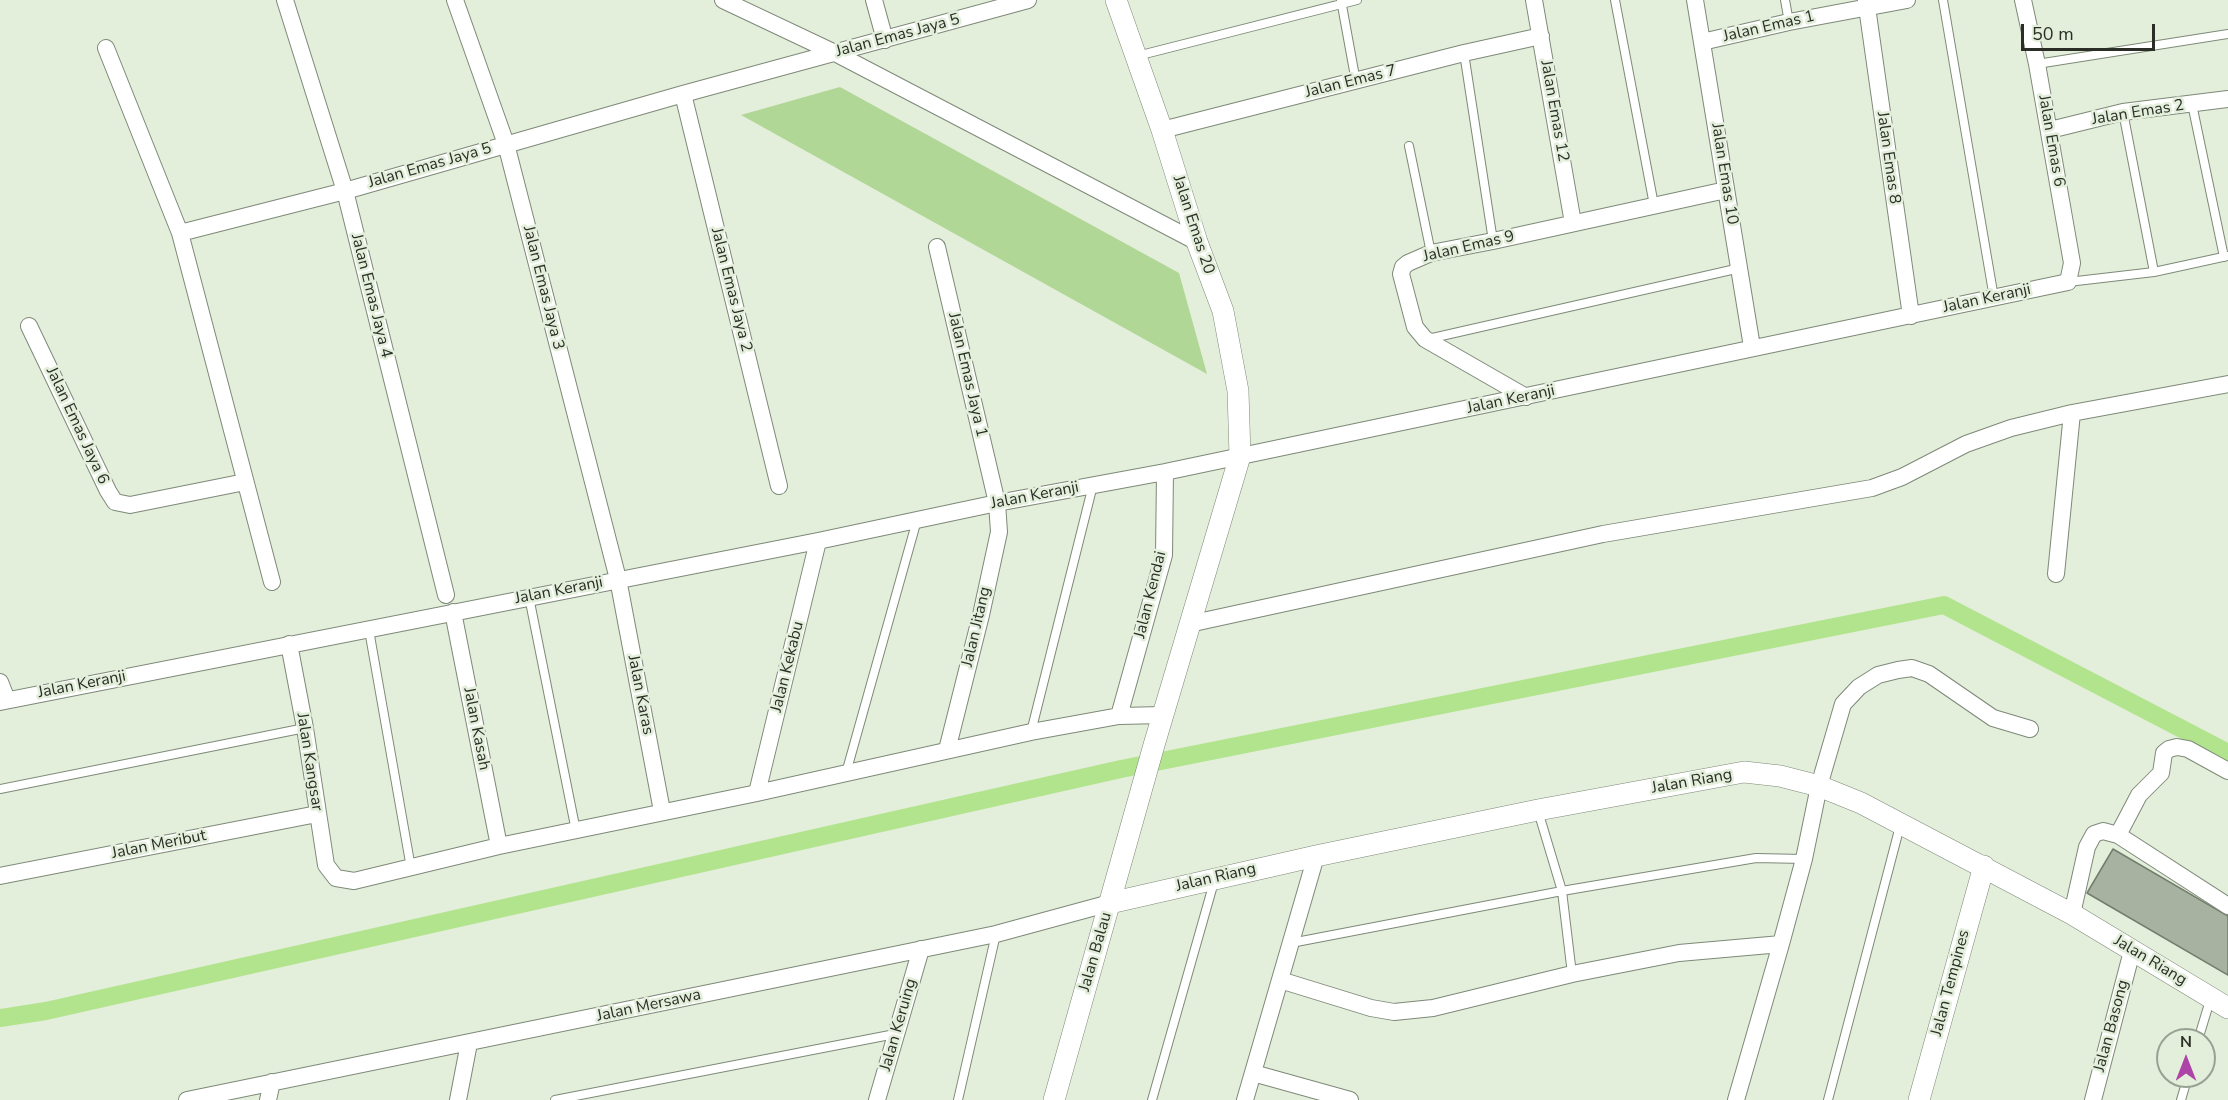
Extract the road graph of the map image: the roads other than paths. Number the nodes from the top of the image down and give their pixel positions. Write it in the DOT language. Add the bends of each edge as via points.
graph roads {
  1 [pos="285,0"];
  2 [pos="455,0"];
  3 [pos="723,0"];
  4 [pos="874,0"];
  5 [pos="1028,0"];
  6 [pos="1116,0"];
  7 [pos="1357,0"];
  8 [pos="1534,0"];
  9 [pos="1615,0"];
  10 [pos="1695,0"];
  11 [pos="1785,0"];
  12 [pos="1907,0"];
  13 [pos="1944,0"];
  14 [pos="2023,0"];
  15 [pos="1342,2"];
  16 [pos="1866,3"];
  17 [pos="1789,22"];
  18 [pos="2228,34"];
  19 [pos="1541,36"];
  20 [pos="885,40"];
  21 [pos="1702,42"];
  22 [pos="106,48"];
  23 [pos="1464,52"];
  24 [pos="835,53"];
  25 [pos="1137,56"];
  26 [pos="2037,64"];
  27 [pos="1356,82"];
  28 [pos="684,94"];
  29 [pos="2228,99"];
  30 [pos="2192,104"];
  31 [pos="2123,112"];
  32 [pos="1162,130"];
  33 [pos="2050,130"];
  34 [pos="506,144"];
  35 [pos="1409,146"];
  36 [pos="345,190"];
  37 [pos="1726,190"];
  38 [pos="1654,205"];
  39 [pos="1573,223"];
  40 [pos="180,233"];
  41 [pos="1493,241"];
  42 [pos="1197,242"];
  43 [pos="937,247"];
  44 [pos="1431,253"];
  45 [pos="2226,257"];
  46 [pos="1740,268"];
  47 [pos="2154,272"];
  48 [pos="2068,282"];
  49 [pos="1994,297"];
  50 [pos="1911,316"];
  51 [pos="29,326"];
  52 [pos="1425,339"];
  53 [pos="1752,347"];
  54 [pos="2228,384"];
  55 [pos="1526,397"];
  56 [pos="2073,413"];
  57 [pos="1240,456"];
  58 [pos="1165,472"];
  59 [pos="245,482"];
  60 [pos="1093,485"];
  61 [pos="779,486"];
  62 [pos="997,503"];
  63 [pos="917,520"];
  64 [pos="818,541"];
  65 [pos="2056,574"];
  66 [pos="618,579"];
  67 [pos="272,582"];
  68 [pos="446,595"];
  69 [pos="530,597"];
  70 [pos="453,612"];
  71 [pos="1189,624"];
  72 [pos="369,630"];
  73 [pos="289,644"];
  74 [pos="0,682"];
  75 [pos="4,701"];
  76 [pos="1163,715"];
  77 [pos="1119,716"];
  78 [pos="305,728"];
  79 [pos="2030,729"];
  80 [pos="1031,732"];
  81 [pos="947,750"];
  82 [pos="2228,771"];
  83 [pos="846,774"];
  84 [pos="1819,786"];
  85 [pos="0,789"];
  86 [pos="757,793"];
  87 [pos="1538,810"];
  88 [pos="662,811"];
  89 [pos="317,814"];
  90 [pos="1901,822"];
  91 [pos="576,831"];
  92 [pos="2118,835"];
  93 [pos="500,846"];
  94 [pos="1316,856"];
  95 [pos="1804,859"];
  96 [pos="1984,866"];
  97 [pos="411,868"];
  98 [pos="0,876"];
  99 [pos="1215,878"];
  100 [pos="1562,891"];
  101 [pos="1110,903"];
  102 [pos="2228,906"];
  103 [pos="2072,914"];
  104 [pos="996,934"];
  105 [pos="1292,943"];
  106 [pos="1781,944"];
  107 [pos="921,949"];
  108 [pos="2132,951"];
  109 [pos="1572,974"];
  110 [pos="1281,980"];
  111 [pos="2219,1003"];
  112 [pos="2205,1028"];
  113 [pos="895,1034"];
  114 [pos="469,1043"];
  115 [pos="1253,1072"];
  116 [pos="272,1082"];
  117 [pos="187,1100"];
  118 [pos="268,1100"];
  119 [pos="458,1100"];
  120 [pos="555,1100"];
  121 [pos="877,1100"];
  122 [pos="958,1100"];
  123 [pos="1054,1100"];
  124 [pos="1152,1100"];
  125 [pos="1245,1100"];
  126 [pos="1350,1100"];
  127 [pos="1736,1100"];
  128 [pos="1828,1100"];
  129 [pos="1919,1100"];
  130 [pos="2093,1100"];
  1 -- 36 [label="street, Jalan Emas Jaya 4"];
  2 -- 34 [label="street, Jalan Emas Jaya 3"];
  3 -- 24 [label="street"];
  4 -- 20 [label="street"];
  5 -- 20 [label="street, Jalan Emas Jaya 5"];
  6 -- 25 [label="street, Jalan Emas 20"];
  7 -- 15 [label="lane"];
  8 -- 19 [label="street, Jalan Emas 12"];
  9 -- 38 [label="lane"];
  10 -- 21 [label="street, Jalan Emas 10"];
  11 -- 17 [label="lane"];
  12 -- 16 [label="street, Jalan Emas 1"];
  13 -- 49 [label="lane"];
  14 -- 26 [label="street, Jalan Emas 6"];
  15 -- 25 [label="lane"];
  15 -- 27 [label="lane"];
  16 -- 17 [label="street, Jalan Emas 1"];
  16 -- 50 [label="street, Jalan Emas 8"];
  17 -- 21 [label="street, Jalan Emas 1"];
  18 -- 26 [label="lane"];
  19 -- 23 [label="street, Jalan Emas 7"];
  19 -- 39 [label="street, Jalan Emas 12"];
  20 -- 24 [label="street, Jalan Emas Jaya 5"];
  21 -- 37 [label="street, Jalan Emas 10"];
  22 -- 40 [label="street"];
  23 -- 27 [label="street, Jalan Emas 7"];
  23 -- 41 [label="lane"];
  24 -- 28 [label="street, Jalan Emas Jaya 5"];
  24 -- 42 [label="street"];
  25 -- 32 [label="street, Jalan Emas 20"];
  26 -- 33 [label="street, Jalan Emas 6"];
  27 -- 32 [label="street, Jalan Emas 7"];
  28 -- 34 [label="street, Jalan Emas Jaya 5"];
  28 -- 61 [label="street, Jalan Emas Jaya 2"];
  29 -- 30 [label="street, Jalan Emas 2"];
  30 -- 31 [label="street, Jalan Emas 2"];
  30 -- 45 [label="lane"];
  31 -- 33 [label="street, Jalan Emas 2"];
  31 -- 47 [label="lane"];
  32 -- 42 [label="street, Jalan Emas 20"];
  33 -- 48 [label="street, Jalan Emas 6" via="2072,263"];
  34 -- 36 [label="street, Jalan Emas Jaya 5"];
  34 -- 66 [label="street, Jalan Emas Jaya 3"];
  35 -- 44 [label="lane"];
  36 -- 40 [label="street, Jalan Emas Jaya 5"];
  36 -- 68 [label="street, Jalan Emas Jaya 4"];
  37 -- 38 [label="street, Jalan Emas 9"];
  37 -- 46 [label="street, Jalan Emas 10"];
  38 -- 39 [label="street, Jalan Emas 9"];
  39 -- 41 [label="street, Jalan Emas 9"];
  40 -- 59 [label="street"];
  41 -- 44 [label="street, Jalan Emas 9"];
  42 -- 57 [label="street, Jalan Emas 20" via="1223,311 1232,352"];
  43 -- 62 [label="street, Jalan Emas Jaya 1"];
  44 -- 52 [label="street, Jalan Emas 9" via="1408,263 1401,274 1414,327"];
  45 -- 47 [label="lane"];
  46 -- 52 [label="lane"];
  46 -- 53 [label="street, Jalan Emas 10"];
  47 -- 48 [label="lane"];
  48 -- 49 [label="street, Jalan Keranji"];
  49 -- 50 [label="street, Jalan Keranji"];
  50 -- 53 [label="street, Jalan Keranji"];
  51 -- 59 [label="street, Jalan Emas Jaya 6" via="115,502 130,505"];
  52 -- 55 [label="street"];
  53 -- 55 [label="street, Jalan Keranji"];
  54 -- 56 [label="street"];
  55 -- 57 [label="street, Jalan Keranji"];
  56 -- 65 [label="street"];
  56 -- 71 [label="street" via="1966,444 1872,488 1603,534"];
  57 -- 58 [label="street, Jalan Keranji"];
  57 -- 71 [label="street, Jalan Emas 20"];
  58 -- 60 [label="street, Jalan Keranji"];
  58 -- 77 [label="street, Jalan Kendai" via="1164,555"];
  59 -- 67 [label="street"];
  60 -- 62 [label="street, Jalan Keranji"];
  60 -- 80 [label="lane"];
  62 -- 63 [label="street, Jalan Keranji"];
  62 -- 81 [label="street, Jalan Jitang" via="999,532"];
  63 -- 64 [label="street, Jalan Keranji"];
  63 -- 83 [label="lane"];
  64 -- 66 [label="street, Jalan Keranji"];
  64 -- 86 [label="street, Jalan Kekabu"];
  66 -- 69 [label="street, Jalan Keranji"];
  66 -- 88 [label="street, Jalan Karas"];
  69 -- 70 [label="street, Jalan Keranji"];
  69 -- 91 [label="lane"];
  70 -- 72 [label="street, Jalan Keranji"];
  70 -- 93 [label="street, Jalan Kasah"];
  71 -- 76 [label="street, Jalan Balau"];
  72 -- 73 [label="street, Jalan Keranji"];
  72 -- 97 [label="lane"];
  73 -- 75 [label="street, Jalan Keranji"];
  73 -- 78 [label="street, Jalan Kangsar"];
  74 -- 75 [label="street"];
  76 -- 77 [label="street"];
  76 -- 101 [label="street, Jalan Balau"];
  77 -- 80 [label="street"];
  78 -- 85 [label="lane"];
  78 -- 89 [label="street, Jalan Kangsar"];
  79 -- 84 [label="street" via="1993,718 1929,674 1912,668 1898,669 1859,687 1843,704"];
  80 -- 81 [label="street"];
  81 -- 83 [label="street"];
  82 -- 92 [label="street" via="2188,749 2169,749 2164,753 2161,773 2139,795"];
  83 -- 86 [label="street"];
  84 -- 87 [label="street, Jalan Riang" via="1744,772"];
  84 -- 90 [label="street, Jalan Riang"];
  84 -- 95 [label="street"];
  86 -- 88 [label="street"];
  87 -- 94 [label="street, Jalan Riang"];
  87 -- 100 [label="lane"];
  88 -- 91 [label="street"];
  89 -- 97 [label="street, Jalan Kangsar" via="326,865 336,878 354,881"];
  89 -- 98 [label="street, Jalan Meribut"];
  90 -- 96 [label="street, Jalan Riang"];
  90 -- 128 [label="lane"];
  91 -- 93 [label="street"];
  92 -- 102 [label="street"];
  92 -- 103 [label="street" via="2103,831 2094,834 2087,847"];
  93 -- 97 [label="street"];
  94 -- 99 [label="street, Jalan Riang"];
  94 -- 105 [label="street"];
  95 -- 100 [label="lane" via="1756,858"];
  95 -- 106 [label="street"];
  96 -- 103 [label="street, Jalan Riang"];
  96 -- 129 [label="street, Jalan Tempines"];
  99 -- 101 [label="street, Jalan Riang"];
  99 -- 124 [label="lane"];
  100 -- 105 [label="lane"];
  100 -- 109 [label="lane"];
  101 -- 104 [label="street, Jalan Mersawa"];
  101 -- 123 [label="street, Jalan Balau"];
  103 -- 108 [label="street, Jalan Riang"];
  104 -- 107 [label="street, Jalan Mersawa"];
  104 -- 122 [label="lane"];
  105 -- 110 [label="street"];
  106 -- 109 [label="street" via="1678,953"];
  106 -- 127 [label="street"];
  107 -- 113 [label="street, Jalan Keruing"];
  107 -- 114 [label="street, Jalan Mersawa"];
  108 -- 111 [label="street, Jalan Riang"];
  108 -- 130 [label="street, Jalan Basong"];
  109 -- 110 [label="street" via="1433,1008 1394,1012"];
  110 -- 115 [label="street"];
  111 -- 112 [label="lane"];
  113 -- 120 [label="lane"];
  113 -- 121 [label="street, Jalan Keruing"];
  114 -- 116 [label="street, Jalan Mersawa"];
  114 -- 119 [label="street"];
  115 -- 125 [label="street"];
  115 -- 126 [label="street"];
  116 -- 117 [label="street, Jalan Mersawa"];
  116 -- 118 [label="street"];
}
